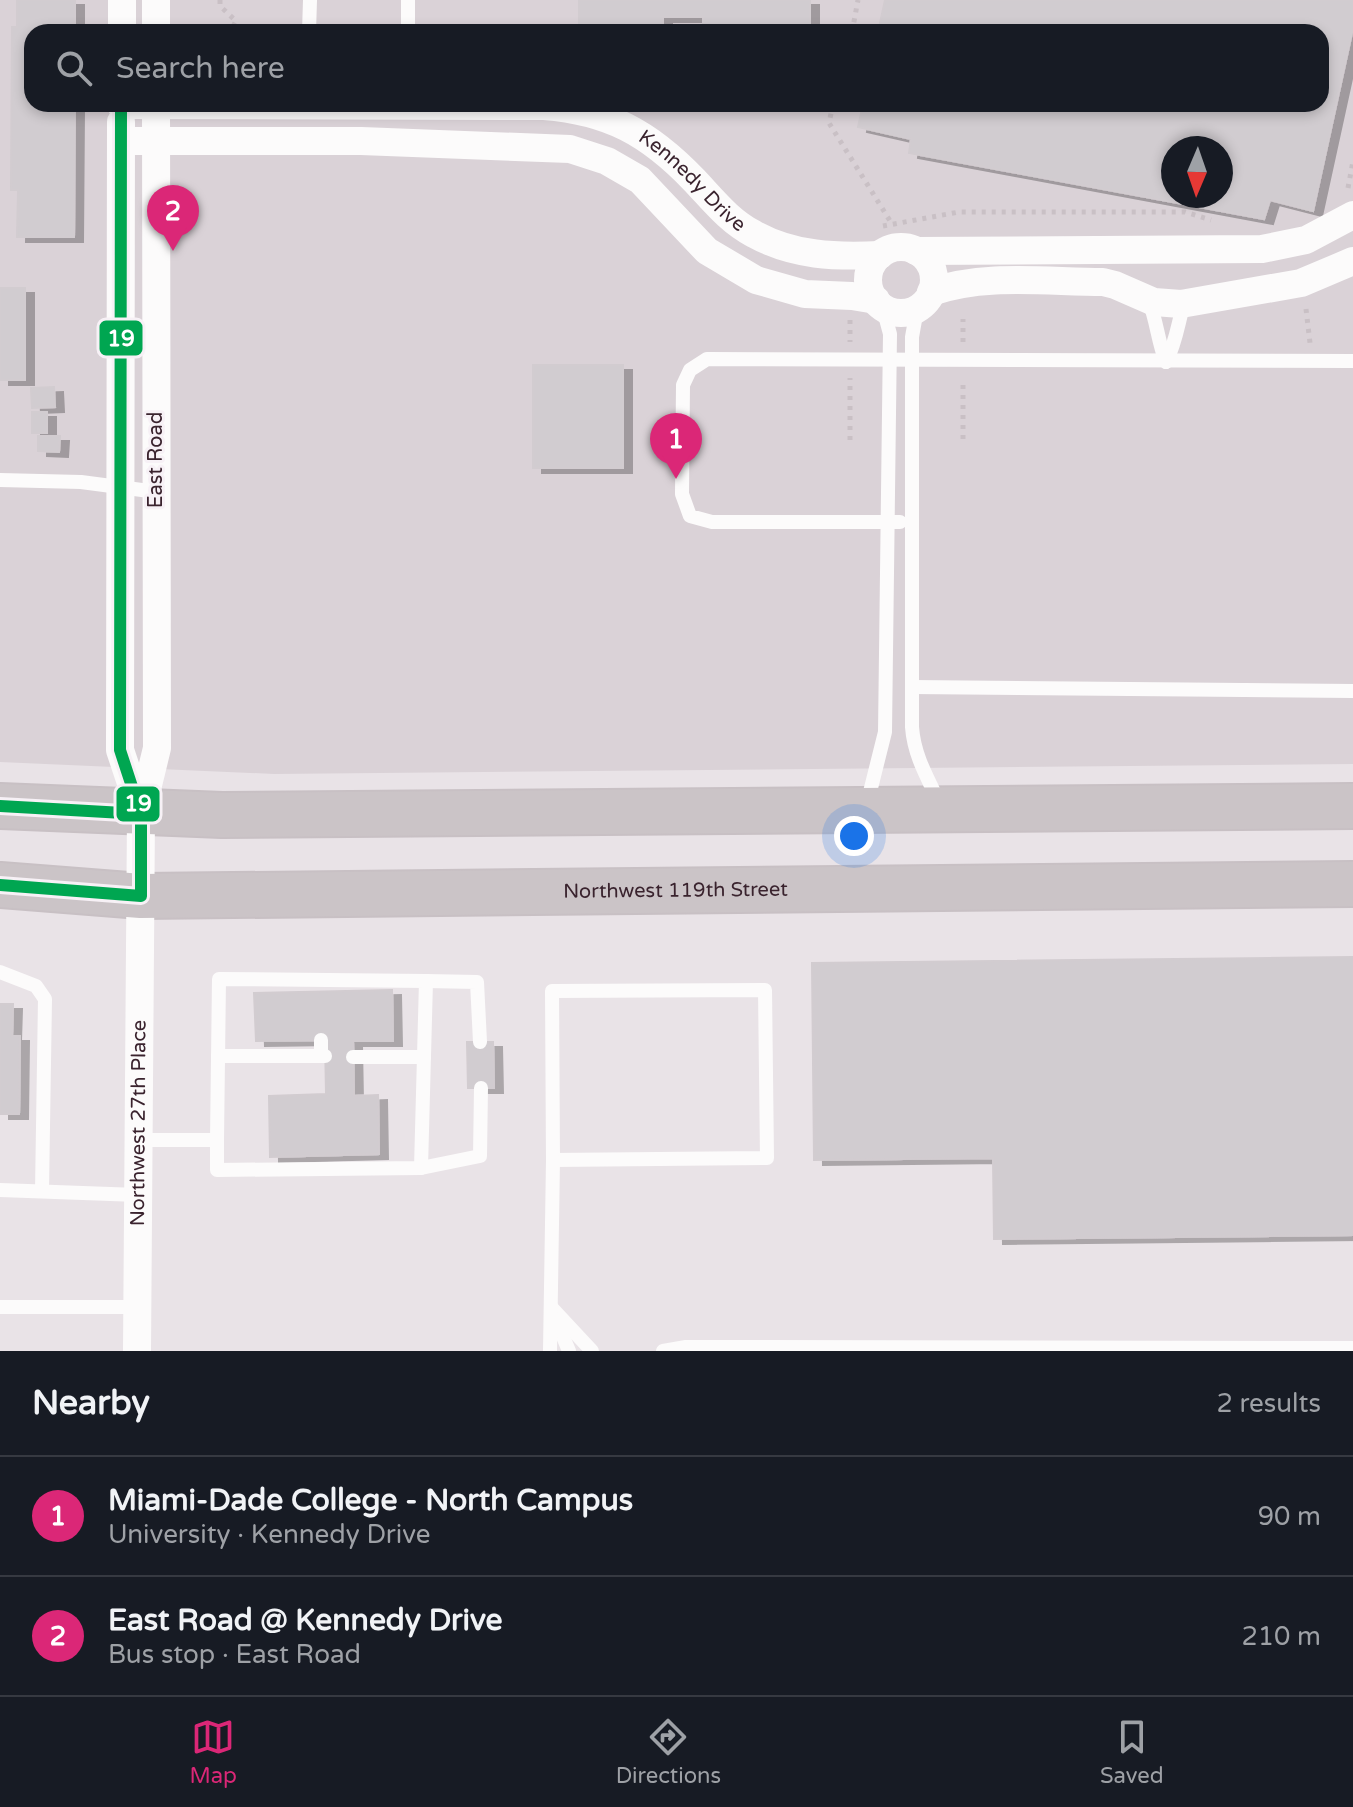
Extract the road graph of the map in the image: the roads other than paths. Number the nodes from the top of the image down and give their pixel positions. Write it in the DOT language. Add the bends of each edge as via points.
graph roads {
  1 [pos="122,0"];
  2 [pos="156,0"];
  3 [pos="310,0"];
  4 [pos="408,0"];
  5 [pos="122,24"];
  6 [pos="156,24"];
  7 [pos="309,24"];
  8 [pos="408,24"];
  9 [pos="121,112"];
  10 [pos="156,112"];
  11 [pos="353,112"];
  12 [pos="490,112"];
  13 [pos="583,112"];
  14 [pos="409,121"];
  15 [pos="121,141"];
  16 [pos="156,141"];
  17 [pos="1349,208"];
  18 [pos="1226,250"];
  19 [pos="916,251"];
  20 [pos="880,255"];
  21 [pos="1353,261"];
  22 [pos="1228,296"];
  23 [pos="924,300"];
  24 [pos="1149,300"];
  25 [pos="1184,303"];
  26 [pos="880,304"];
  27 [pos="913,359"];
  28 [pos="889,360"];
  29 [pos="1353,361"];
  30 [pos="1166,362"];
  31 [pos="0,480"];
  32 [pos="120,487"];
  33 [pos="157,492"];
  34 [pos="894,522"];
  35 [pos="912,687"];
  36 [pos="1353,691"];
  37 [pos="0,806"];
  38 [pos="1353,806"];
  39 [pos="943,809"];
  40 [pos="865,810"];
  41 [pos="141,814"];
  42 [pos="1353,884"];
  43 [pos="0,885"];
  44 [pos="141,896"];
  45 [pos="0,972"];
  46 [pos="426,981"];
  47 [pos="321,1040"];
  48 [pos="288,1041"];
  49 [pos="364,1041"];
  50 [pos="480,1042"];
  51 [pos="218,1056"];
  52 [pos="288,1056"];
  53 [pos="424,1057"];
  54 [pos="481,1088"];
  55 [pos="139,1140"];
  56 [pos="217,1140"];
  57 [pos="553,1160"];
  58 [pos="421,1168"];
  59 [pos="0,1190"];
  60 [pos="42,1191"];
  61 [pos="138,1195"];
  62 [pos="0,1307"];
  63 [pos="137,1307"];
  64 [pos="551,1307"];
  65 [pos="1353,1348"];
  66 [pos="137,1351"];
  67 [pos="550,1351"];
  68 [pos="569,1351"];
  69 [pos="592,1351"];
  70 [pos="663,1351"];
  1 -- 5 [label="street"];
  2 -- 6 [label="street"];
  3 -- 7 [label="lane"];
  4 -- 8 [label="lane"];
  9 -- 15 [label="street, East Road"];
  10 -- 16 [label="street, East Road"];
  11 -- 14 [label="street, Kennedy Drive"];
  12 -- 14 [label="street, Kennedy Drive"];
  13 -- 20 [label="street, Kennedy Drive" via="642,135 738,224 769,242 812,254"];
  14 -- 16 [label="street, Kennedy Drive"];
  14 -- 26 [label="street, Kennedy Drive" via="589,154 640,180 707,251 756,280 805,294 852,296"];
  15 -- 16 [label="street, Kennedy Drive"];
  15 -- 32 [label="street, East Road"];
  16 -- 33 [label="street, East Road"];
  17 -- 18 [label="street, Kennedy Drive" via="1325,231 1293,244"];
  18 -- 19 [label="street, Kennedy Drive"];
  18 -- 22 [label="street" via="1234,275"];
  19 -- 20 [label="street, Kennedy Drive" via="895,248"];
  19 -- 23 [label="street" via="934,278"];
  20 -- 26 [label="street" via="868,277"];
  21 -- 22 [label="street, Kennedy Drive" via="1301,283"];
  22 -- 25 [label="street, Kennedy Drive"];
  23 -- 24 [label="street, Kennedy Drive" via="951,285 975,281 1103,282"];
  23 -- 26 [label="street, Kennedy Drive" via="899,313"];
  23 -- 27 [label="lane" via="912,337"];
  24 -- 25 [label="street, Kennedy Drive"];
  24 -- 30 [label="lane"];
  25 -- 30 [label="lane"];
  26 -- 28 [label="lane" via="890,334"];
  27 -- 28 [label="lane"];
  27 -- 30 [label="lane"];
  27 -- 35 [label="lane"];
  28 -- 34 [label="lane"];
  28 -- 34 [label="lane" via="707,359 690,370 683,385 682,494 690,516 700,521"];
  29 -- 30 [label="lane"];
  31 -- 32 [label="lane"];
  32 -- 33 [label="lane"];
  32 -- 41 [label="street, East Road" via="120,750"];
  33 -- 41 [label="street, East Road" via="157,748"];
  34 -- 40 [label="lane" via="885,732"];
  35 -- 36 [label="lane"];
  35 -- 39 [label="lane" via="913,745"];
  37 -- 41 [label="highway"];
  38 -- 39 [label="highway"];
  39 -- 40 [label="highway"];
  40 -- 41 [label="highway"];
  41 -- 44 [label="street, East Road"];
  42 -- 44 [label="highway, Northwest 119th Street"];
  43 -- 44 [label="highway, Northwest 119th Street"];
  44 -- 55 [label="street, Northwest 27th Place"];
  45 -- 60 [label="lane" via="36,986 45,999"];
  46 -- 50 [label="lane" via="477,982"];
  46 -- 51 [label="lane" via="287,986 219,979"];
  46 -- 53 [label="lane"];
  47 -- 52 [label="lane" via="323,1056"];
  48 -- 52 [label="lane"];
  49 -- 53 [label="lane" via="358,1057"];
  51 -- 52 [label="lane"];
  51 -- 56 [label="lane"];
  53 -- 58 [label="lane"];
  54 -- 58 [label="lane" via="480,1156"];
  55 -- 56 [label="lane"];
  55 -- 61 [label="street, Northwest 27th Place"];
  56 -- 58 [label="lane" via="217,1170"];
  57 -- 57 [label="lane" via="767,1158 765,990 552,991"];
  57 -- 64 [label="lane"];
  59 -- 60 [label="lane"];
  60 -- 61 [label="lane"];
  61 -- 63 [label="street, Northwest 27th Place"];
  62 -- 63 [label="lane"];
  63 -- 66 [label="street, Northwest 27th Place"];
  64 -- 67 [label="lane"];
  64 -- 68 [label="lane"];
  64 -- 69 [label="lane"];
  65 -- 70 [label="lane"];
}
